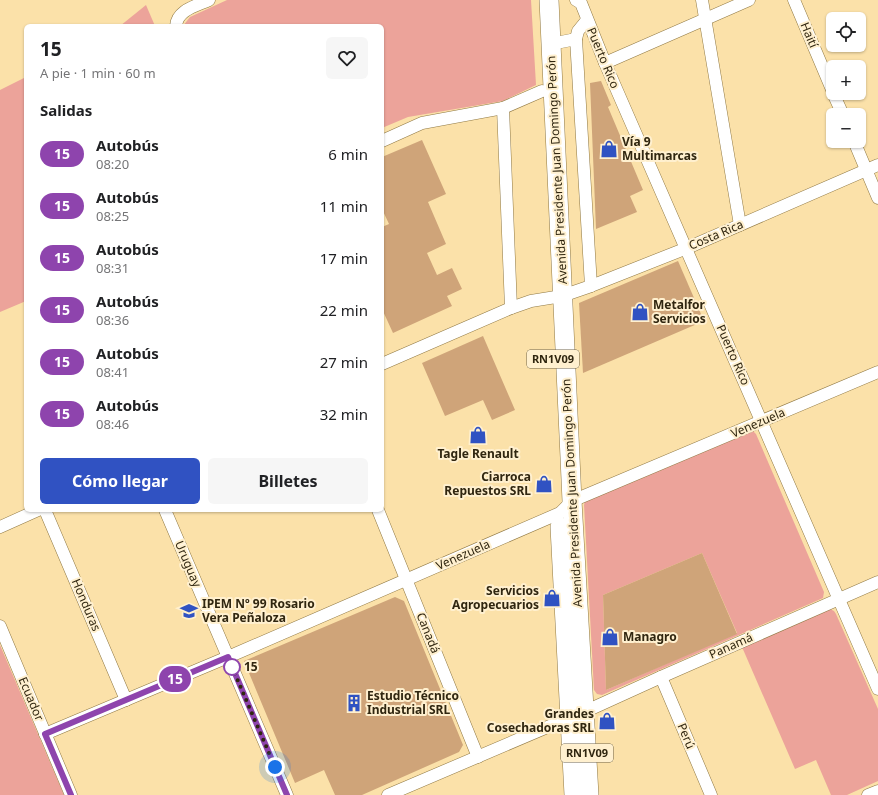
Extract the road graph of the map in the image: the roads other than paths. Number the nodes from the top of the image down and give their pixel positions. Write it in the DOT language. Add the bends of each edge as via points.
graph roads {
  1 [pos="209,0"];
  2 [pos="537,0"];
  3 [pos="549,0"];
  4 [pos="702,0"];
  5 [pos="749,0"];
  6 [pos="794,0"];
  7 [pos="579,1"];
  8 [pos="705,19"];
  9 [pos="587,20"];
  10 [pos="177,22"];
  11 [pos="576,39"];
  12 [pos="551,44"];
  13 [pos="605,63"];
  14 [pos="826,76"];
  15 [pos="542,91"];
  16 [pos="503,108"];
  17 [pos="384,140"];
  18 [pos="857,148"];
  19 [pos="878,165"];
  20 [pos="866,170"];
  21 [pos="878,198"];
  22 [pos="740,225"];
  23 [pos="687,248"];
  24 [pos="591,286"];
  25 [pos="557,297"];
  26 [pos="511,308"];
  27 [pos="384,363"];
  28 [pos="878,372"];
  29 [pos="762,422"];
  30 [pos="566,507"];
  31 [pos="34,512"];
  32 [pos="46,512"];
  33 [pos="166,512"];
  34 [pos="379,512"];
  35 [pos="0,527"];
  36 [pos="407,580"];
  37 [pos="878,582"];
  38 [pos="839,599"];
  39 [pos="0,626"];
  40 [pos="228,657"];
  41 [pos="661,677"];
  42 [pos="878,689"];
  43 [pos="126,700"];
  44 [pos="578,714"];
  45 [pos="45,734"];
  46 [pos="478,757"];
  47 [pos="878,791"];
  48 [pos="71,795"];
  49 [pos="286,795"];
  50 [pos="388,795"];
  51 [pos="574,795"];
  52 [pos="589,795"];
  53 [pos="711,795"];
  54 [pos="868,795"];
  1 -- 10 [label="street" via="183,12"];
  2 -- 15 [label="main road, Avenida Presidente Juan Domingo Perón / RN1V09"];
  3 -- 12 [label="main road, Avenida Presidente Juan Domingo Perón / RN1V09"];
  4 -- 8 [label="street"];
  5 -- 8 [label="street"];
  6 -- 14 [label="street, Haití"];
  7 -- 9 [label="street, Puerto Rico"];
  8 -- 13 [label="street"];
  8 -- 22 [label="street"];
  9 -- 11 [label="street" via="578,31"];
  9 -- 13 [label="street, Puerto Rico"];
  11 -- 12 [label="street"];
  11 -- 24 [label="street"];
  12 -- 25 [label="main road, Avenida Presidente Juan Domingo Perón / RN1V09"];
  13 -- 23 [label="street, Puerto Rico"];
  15 -- 16 [label="street"];
  15 -- 25 [label="main road, Avenida Presidente Juan Domingo Perón / RN1V09"];
  16 -- 17 [label="street" via="422,123"];
  16 -- 26 [label="street"];
  18 -- 20 [label="street"];
  19 -- 20 [label="street, Costa Rica"];
  20 -- 21 [label="street"];
  20 -- 22 [label="street, Costa Rica"];
  22 -- 23 [label="street, Costa Rica"];
  23 -- 24 [label="street, Costa Rica"];
  23 -- 29 [label="street, Puerto Rico"];
  24 -- 25 [label="street, Costa Rica"];
  25 -- 26 [label="street, Costa Rica" via="531,301"];
  25 -- 30 [label="main road, Avenida Presidente Juan Domingo Perón / RN1V09"];
  26 -- 27 [label="street"];
  28 -- 29 [label="street, Venezuela"];
  29 -- 30 [label="street, Venezuela"];
  29 -- 38 [label="street, Puerto Rico"];
  30 -- 36 [label="street, Venezuela"];
  30 -- 44 [label="main road, Avenida Presidente Juan Domingo Perón / RN1V09"];
  31 -- 35 [label="street"];
  32 -- 43 [label="street, Honduras"];
  33 -- 40 [label="street, Uruguay"];
  34 -- 36 [label="street, Canadá"];
  36 -- 40 [label="street, Venezuela"];
  36 -- 46 [label="street, Canadá"];
  37 -- 38 [label="street, Panamá"];
  38 -- 41 [label="street, Panamá"];
  38 -- 42 [label="street, Puerto Rico"];
  39 -- 45 [label="street, Ecuador"];
  40 -- 43 [label="street, Venezuela"];
  40 -- 49 [label="street, Uruguay"];
  41 -- 44 [label="street, Panamá"];
  41 -- 53 [label="street, Perú"];
  43 -- 45 [label="street, Venezuela"];
  44 -- 46 [label="street, Panamá"];
  44 -- 51 [label="main road, Avenida Presidente Juan Domingo Perón / RN1V09"];
  44 -- 52 [label="main road, Avenida Presidente Juan Domingo Perón / RN1V09"];
  45 -- 48 [label="street, Ecuador"];
  46 -- 50 [label="street, Panamá"];
  47 -- 54 [label="street"];
}
